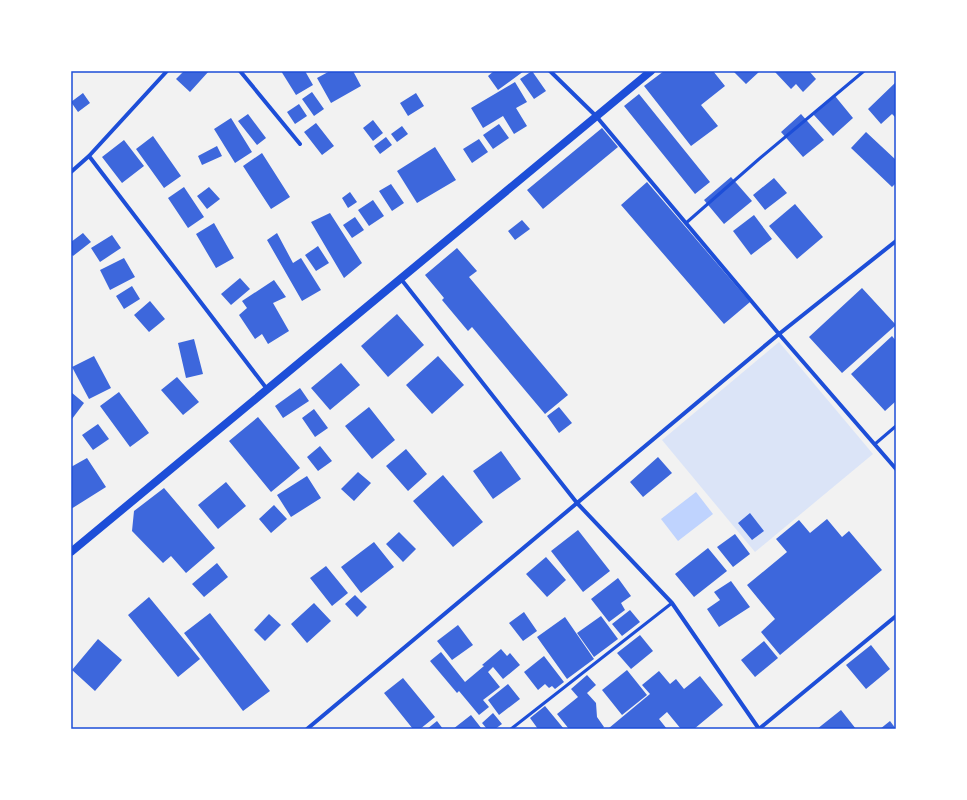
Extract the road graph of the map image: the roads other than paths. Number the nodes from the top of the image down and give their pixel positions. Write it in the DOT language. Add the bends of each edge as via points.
graph roads {
  1 [pos="167,71"];
  2 [pos="240,71"];
  3 [pos="550,71"];
  4 [pos="650,71"];
  5 [pos="864,71"];
  6 [pos="596,116"];
  7 [pos="300,144"];
  8 [pos="89,156"];
  9 [pos="71,172"];
  10 [pos="686,223"];
  11 [pos="896,242"];
  12 [pos="401,278"];
  13 [pos="779,334"];
  14 [pos="267,389"];
  15 [pos="896,426"];
  16 [pos="874,444"];
  17 [pos="896,469"];
  18 [pos="577,503"];
  19 [pos="71,552"];
  20 [pos="672,603"];
  21 [pos="896,616"];
  22 [pos="307,729"];
  23 [pos="511,729"];
  24 [pos="759,729"];
  1 -- 8 [label="street"];
  2 -- 7 [label="street"];
  3 -- 6 [label="street"];
  4 -- 6 [label="main road"];
  5 -- 10 [label="lane"];
  6 -- 10 [label="street"];
  6 -- 12 [label="main road"];
  8 -- 9 [label="street"];
  8 -- 14 [label="street"];
  10 -- 13 [label="street"];
  11 -- 13 [label="street"];
  12 -- 14 [label="main road"];
  12 -- 18 [label="street"];
  13 -- 16 [label="street"];
  13 -- 18 [label="street"];
  14 -- 19 [label="main road"];
  15 -- 16 [label="lane"];
  16 -- 17 [label="street"];
  18 -- 20 [label="street"];
  18 -- 22 [label="street"];
  20 -- 23 [label="lane"];
  20 -- 24 [label="street"];
  21 -- 24 [label="street"];
}
